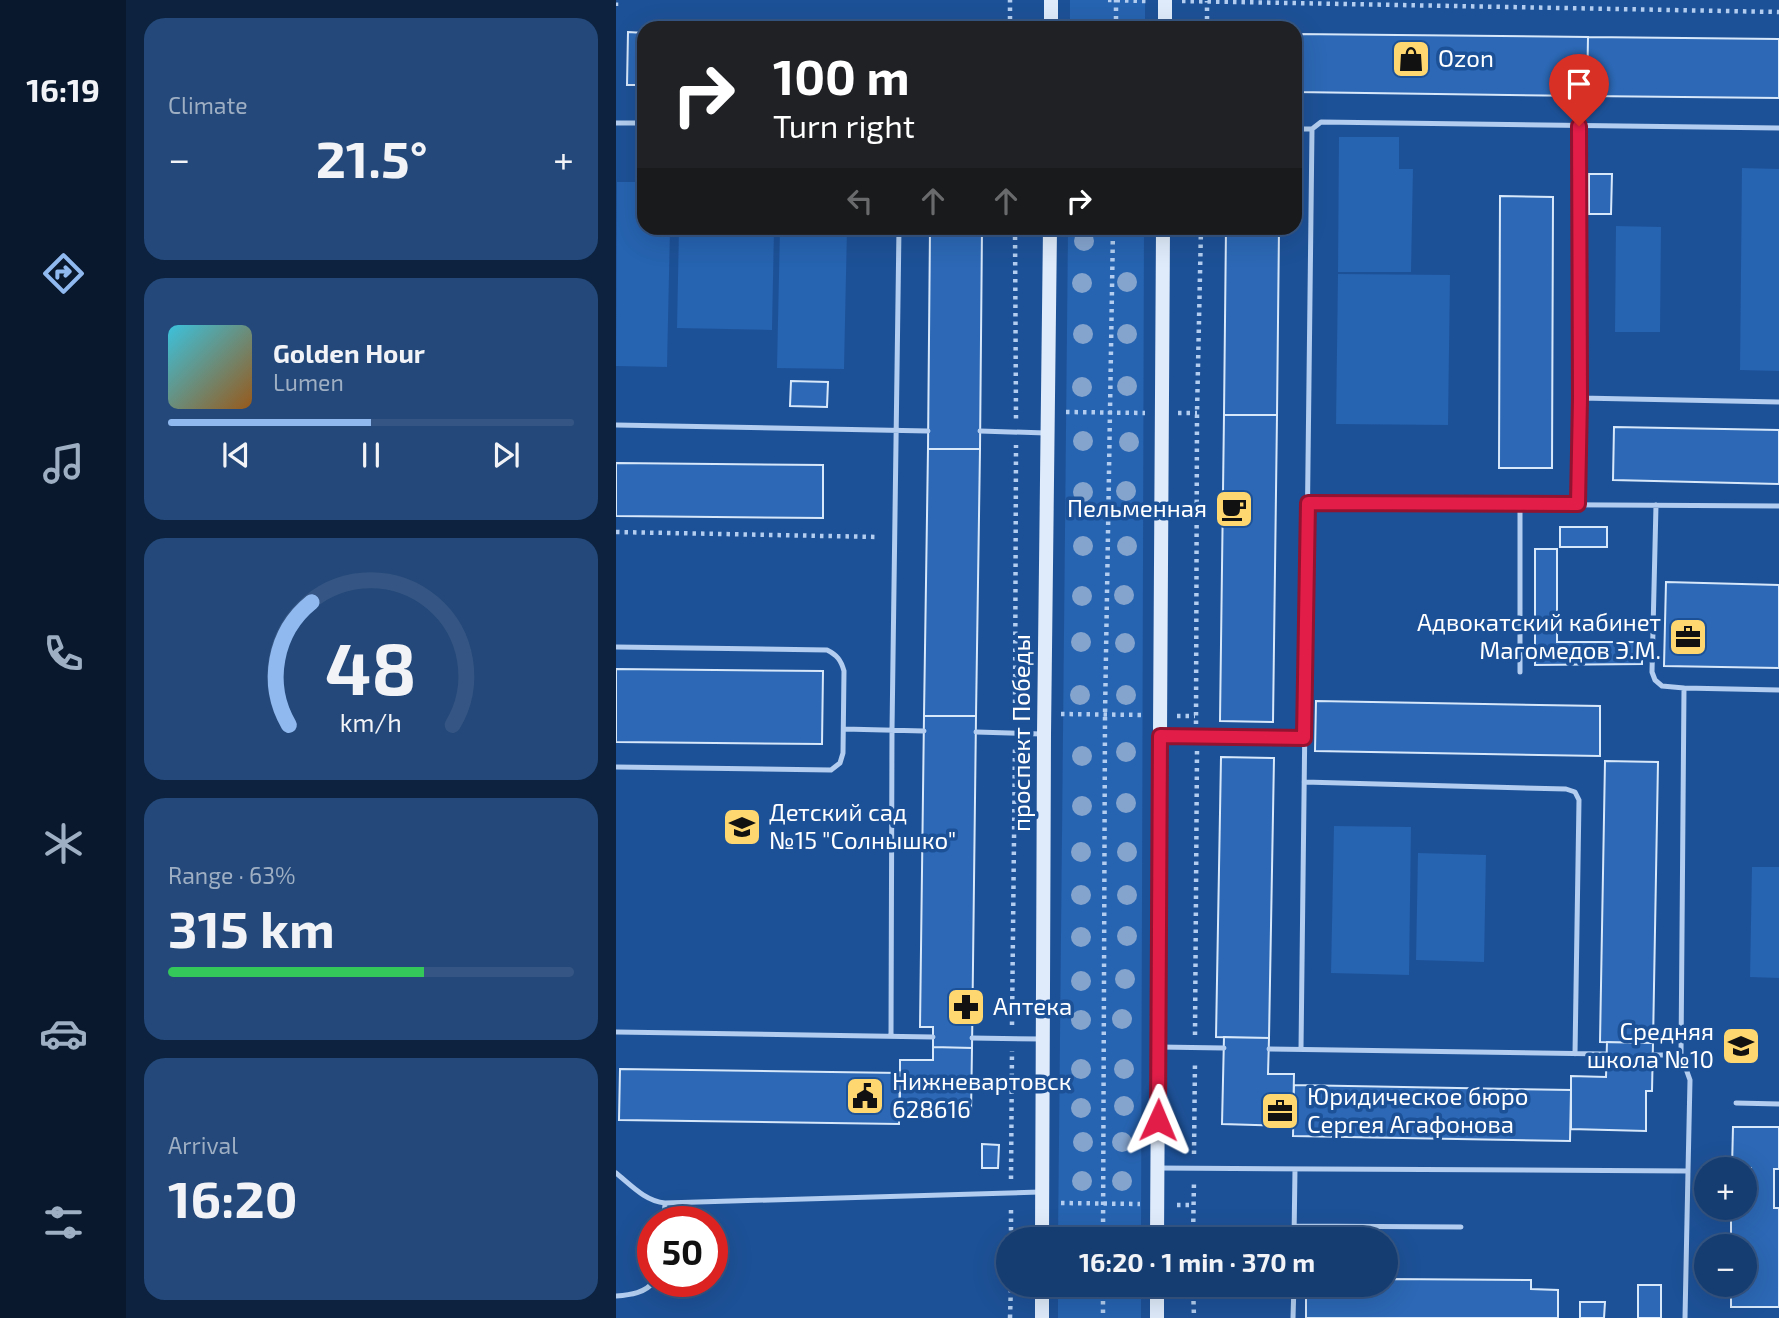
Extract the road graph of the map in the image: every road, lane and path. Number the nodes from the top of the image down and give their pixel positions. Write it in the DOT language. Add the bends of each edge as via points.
graph roads {
  1 [pos="616,0"];
  2 [pos="1010,0"];
  3 [pos="1051,0"];
  4 [pos="1108,0"];
  5 [pos="1116,0"];
  6 [pos="1165,1"];
  7 [pos="1207,1"];
  8 [pos="616,5"];
  9 [pos="1779,12"];
  10 [pos="1010,21"];
  11 [pos="1051,21"];
  12 [pos="1115,21"];
  13 [pos="1165,21"];
  14 [pos="1206,21"];
  15 [pos="616,122"];
  16 [pos="637,123"];
  17 [pos="1579,126"];
  18 [pos="1779,128"];
  19 [pos="1302,129"];
  20 [pos="1312,129"];
  21 [pos="900,235"];
  22 [pos="1049,235"];
  23 [pos="1113,235"];
  24 [pos="1163,235"];
  25 [pos="1580,398"];
  26 [pos="1779,402"];
  27 [pos="1017,411"];
  28 [pos="1048,411"];
  29 [pos="1110,412"];
  30 [pos="1162,413"];
  31 [pos="1197,414"];
  32 [pos="616,425"];
  33 [pos="896,430"];
  34 [pos="928,430"];
  35 [pos="980,431"];
  36 [pos="1048,433"];
  37 [pos="1308,503"];
  38 [pos="1520,504"];
  39 [pos="1578,504"];
  40 [pos="1657,505"];
  41 [pos="1779,506"];
  42 [pos="616,532"];
  43 [pos="894,537"];
  44 [pos="616,648"];
  45 [pos="1520,671"];
  46 [pos="1684,688"];
  47 [pos="1779,690"];
  48 [pos="1015,714"];
  49 [pos="1045,714"];
  50 [pos="1105,715"];
  51 [pos="1161,716"];
  52 [pos="1195,716"];
  53 [pos="844,729"];
  54 [pos="892,730"];
  55 [pos="924,731"];
  56 [pos="976,732"];
  57 [pos="1044,734"];
  58 [pos="1160,736"];
  59 [pos="1304,738"];
  60 [pos="616,767"];
  61 [pos="1304,782"];
  62 [pos="616,1032"];
  63 [pos="891,1036"];
  64 [pos="933,1037"];
  65 [pos="972,1038"];
  66 [pos="1044,1039"];
  67 [pos="1159,1047"];
  68 [pos="1224,1048"];
  69 [pos="1269,1049"];
  70 [pos="1301,1049"];
  71 [pos="1575,1054"];
  72 [pos="1606,1054"];
  73 [pos="1652,1055"];
  74 [pos="1681,1055"];
  75 [pos="1736,1103"];
  76 [pos="1779,1104"];
  77 [pos="1157,1168"];
  78 [pos="1295,1169"];
  79 [pos="1688,1171"];
  80 [pos="616,1173"];
  81 [pos="1042,1197"];
  82 [pos="665,1203"];
  83 [pos="1103,1203"];
  84 [pos="1157,1205"];
  85 [pos="1193,1205"];
  86 [pos="665,1206"];
  87 [pos="1295,1226"];
  88 [pos="1042,1227"];
  89 [pos="1103,1227"];
  90 [pos="1157,1227"];
  91 [pos="1461,1227"];
  92 [pos="637,1293"];
  93 [pos="616,1296"];
  94 [pos="1011,1297"];
  95 [pos="1042,1297"];
  96 [pos="1103,1297"];
  97 [pos="1157,1297"];
  98 [pos="1194,1297"];
  99 [pos="1294,1297"];
  100 [pos="1010,1318"];
  101 [pos="1042,1318"];
  102 [pos="1103,1318"];
  103 [pos="1157,1318"];
  104 [pos="1194,1318"];
  105 [pos="1293,1318"];
  106 [pos="1685,1318"];
  1 -- 8 [label="path"];
  2 -- 10 [label="path"];
  3 -- 11 [label="main road"];
  4 -- 5 [label="path"];
  5 -- 6 [label="path"];
  5 -- 12 [label="path"];
  6 -- 7 [label="path"];
  6 -- 13 [label="main road"];
  7 -- 9 [label="path"];
  7 -- 14 [label="path"];
  15 -- 16 [label="lane"];
  17 -- 18 [label="lane"];
  17 -- 20 [label="lane" via="1321,122"];
  17 -- 25 [label="lane"];
  19 -- 20 [label="lane"];
  20 -- 37 [label="lane"];
  21 -- 33 [label="lane"];
  22 -- 28 [label="main road, проспект Победы"];
  23 -- 29 [label="path"];
  24 -- 30 [label="main road"];
  25 -- 26 [label="lane"];
  25 -- 39 [label="lane"];
  27 -- 28 [label="path"];
  28 -- 29 [label="path"];
  28 -- 36 [label="main road, проспект Победы"];
  29 -- 30 [label="path"];
  29 -- 50 [label="path"];
  30 -- 31 [label="path"];
  30 -- 51 [label="main road"];
  32 -- 33 [label="lane"];
  33 -- 34 [label="lane"];
  33 -- 43 [label="lane"];
  35 -- 36 [label="lane"];
  36 -- 49 [label="main road, проспект Победы"];
  37 -- 38 [label="lane"];
  37 -- 59 [label="lane"];
  38 -- 39 [label="lane"];
  38 -- 45 [label="lane"];
  39 -- 40 [label="lane"];
  40 -- 41 [label="lane"];
  40 -- 46 [label="lane" via="1652,672 1662,686"];
  42 -- 43 [label="path"];
  43 -- 54 [label="lane"];
  44 -- 53 [label="lane" via="827,650 835,654 844,671"];
  46 -- 47 [label="lane"];
  46 -- 74 [label="lane"];
  48 -- 49 [label="path"];
  49 -- 50 [label="path"];
  49 -- 57 [label="main road, проспект Победы"];
  50 -- 51 [label="path"];
  50 -- 83 [label="path"];
  51 -- 52 [label="path"];
  51 -- 58 [label="main road"];
  53 -- 54 [label="lane"];
  53 -- 60 [label="lane" via="840,763 831,770"];
  54 -- 55 [label="lane"];
  54 -- 63 [label="lane"];
  56 -- 57 [label="lane"];
  57 -- 66 [label="main road, проспект Победы"];
  58 -- 59 [label="lane"];
  58 -- 67 [label="main road"];
  59 -- 61 [label="lane"];
  61 -- 70 [label="lane"];
  61 -- 71 [label="lane" via="1575,792"];
  62 -- 63 [label="lane"];
  63 -- 64 [label="lane"];
  65 -- 66 [label="lane"];
  66 -- 81 [label="main road, проспект Победы"];
  67 -- 68 [label="lane"];
  67 -- 77 [label="main road"];
  69 -- 70 [label="lane"];
  70 -- 71 [label="lane"];
  71 -- 72 [label="lane"];
  73 -- 74 [label="lane"];
  74 -- 79 [label="lane" via="1690,1080"];
  75 -- 76 [label="lane"];
  77 -- 78 [label="lane"];
  77 -- 84 [label="main road"];
  78 -- 79 [label="lane"];
  78 -- 87 [label="lane"];
  79 -- 106 [label="lane"];
  80 -- 82 [label="lane" via="647,1198"];
  81 -- 82 [label="lane"];
  81 -- 83 [label="path"];
  81 -- 88 [label="main road, проспект Победы"];
  82 -- 86 [label="lane"];
  83 -- 84 [label="path"];
  83 -- 89 [label="path"];
  84 -- 85 [label="path"];
  84 -- 90 [label="main road"];
  87 -- 91 [label="lane"];
  92 -- 93 [label="lane"];
  94 -- 100 [label="path"];
  95 -- 101 [label="main road"];
  96 -- 102 [label="path"];
  97 -- 103 [label="main road"];
  98 -- 104 [label="path"];
  99 -- 105 [label="lane"];
}
